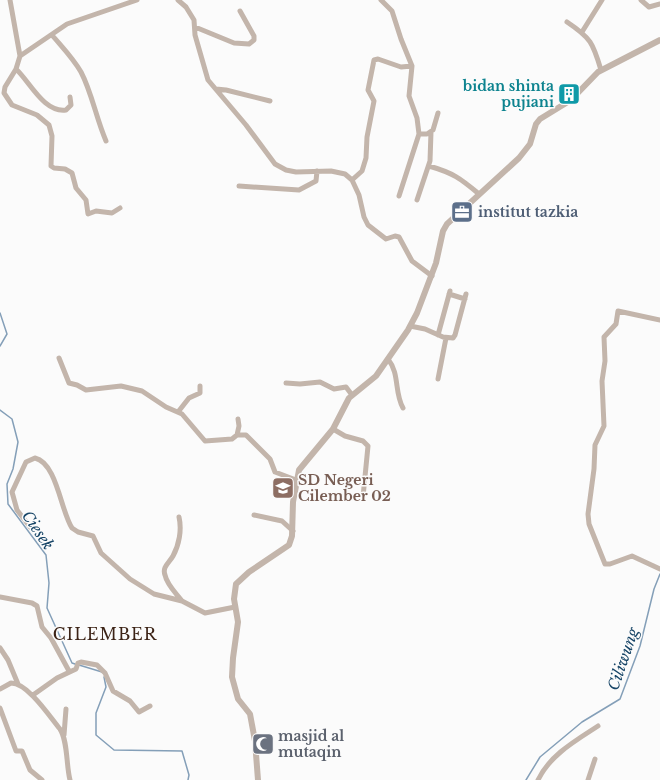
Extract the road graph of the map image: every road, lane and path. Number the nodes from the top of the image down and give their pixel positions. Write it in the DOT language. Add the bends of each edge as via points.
graph roads {
  1 [pos="10,0"];
  2 [pos="137,0"];
  3 [pos="178,0"];
  4 [pos="381,0"];
  5 [pos="602,0"];
  6 [pos="641,0"];
  7 [pos="660,4"];
  8 [pos="240,11"];
  9 [pos="567,22"];
  10 [pos="195,27"];
  11 [pos="582,32"];
  12 [pos="52,35"];
  13 [pos="660,40"];
  14 [pos="20,56"];
  15 [pos="412,66"];
  16 [pos="16,69"];
  17 [pos="601,70"];
  18 [pos="216,89"];
  19 [pos="70,97"];
  20 [pos="270,101"];
  21 [pos="438,113"];
  22 [pos="431,132"];
  23 [pos="419,134"];
  24 [pos="106,141"];
  25 [pos="429,166"];
  26 [pos="317,171"];
  27 [pos="352,180"];
  28 [pos="239,186"];
  29 [pos="479,194"];
  30 [pos="399,196"];
  31 [pos="417,200"];
  32 [pos="120,208"];
  33 [pos="432,276"];
  34 [pos="660,320"];
  35 [pos="410,326"];
  36 [pos="438,335"];
  37 [pos="446,338"];
  38 [pos="59,358"];
  39 [pos="388,359"];
  40 [pos="438,379"];
  41 [pos="286,383"];
  42 [pos="200,386"];
  43 [pos="352,395"];
  44 [pos="403,408"];
  45 [pos="178,412"];
  46 [pos="238,419"];
  47 [pos="333,429"];
  48 [pos="237,435"];
  49 [pos="296,480"];
  50 [pos="363,497"];
  51 [pos="254,515"];
  52 [pos="179,517"];
  53 [pos="31,528"];
  54 [pos="293,531"];
  55 [pos="660,569"];
  56 [pos="0,597"];
  57 [pos="182,601"];
  58 [pos="235,607"];
  59 [pos="0,648"];
  60 [pos="69,671"];
  61 [pos="18,684"];
  62 [pos="0,689"];
  63 [pos="33,695"];
  64 [pos="150,706"];
  65 [pos="0,708"];
  66 [pos="66,709"];
  67 [pos="3,724"];
  68 [pos="598,726"];
  69 [pos="64,735"];
  70 [pos="595,759"];
  71 [pos="42,780"];
  72 [pos="70,780"];
  73 [pos="258,780"];
  74 [pos="538,780"];
  75 [pos="588,780"];
  1 -- 14 [label="street"];
  2 -- 12 [label="street" via="73,21"];
  3 -- 10 [label="street" via="194,19"];
  4 -- 15 [label="street" via="392,11 400,39"];
  5 -- 11 [label="street"];
  6 -- 7 [label="street" via="649,7"];
  8 -- 10 [label="street" via="255,38 248,45 234,43"];
  9 -- 11 [label="street"];
  10 -- 18 [label="street" via="208,80"];
  11 -- 17 [label="street" via="594,45"];
  12 -- 14 [label="street"];
  12 -- 24 [label="street" via="81,72"];
  13 -- 17 [label="street"];
  14 -- 16 [label="street"];
  15 -- 23 [label="street" via="409,96 418,118"];
  15 -- 27 [label="street" via="404,68 378,58 374,60 368,90 374,104 366,158 362,171"];
  16 -- 19 [label="street" via="44,102 52,107 66,110 71,105"];
  16 -- 32 [label="street" via="5,87 5,94 12,105 37,115 49,125 52,136 52,167 66,169 72,173 76,188 86,200 89,214 96,211 112,213"];
  17 -- 29 [label="street" via="571,100 540,119 535,126 531,142 523,153"];
  18 -- 20 [label="street"];
  18 -- 26 [label="street" via="277,166 296,172"];
  21 -- 22 [label="street"];
  22 -- 23 [label="street"];
  22 -- 25 [label="street"];
  23 -- 30 [label="street"];
  25 -- 29 [label="street" via="461,178"];
  25 -- 31 [label="street"];
  26 -- 27 [label="street" via="338,172"];
  26 -- 28 [label="street" via="316,181 301,189"];
  27 -- 33 [label="street" via="369,226 386,239 399,237 412,261"];
  29 -- 33 [label="street" via="460,210 445,228"];
  33 -- 35 [label="street"];
  34 -- 55 [label="street" via="618,311 616,324 604,337 604,426 594,445 588,520 605,564 632,556"];
  35 -- 36 [label="street"];
  35 -- 39 [label="street"];
  36 -- 37 [label="street"];
  36 -- 37 [label="street" via="450,293 466,296 455,336"];
  37 -- 40 [label="street"];
  38 -- 45 [label="street" via="69,383 90,390 117,386 133,387"];
  39 -- 43 [label="street" via="374,378"];
  39 -- 44 [label="street" via="395,372"];
  41 -- 43 [label="street" via="320,382 334,389 346,387"];
  42 -- 45 [label="street" via="200,393 189,398"];
  43 -- 47 [label="street"];
  45 -- 48 [label="street" via="205,441 232,439"];
  46 -- 48 [label="street"];
  47 -- 49 [label="street" via="301,465"];
  47 -- 50 [label="street" via="345,436 363,441 368,446"];
  48 -- 49 [label="street" via="248,436 270,459 276,473"];
  49 -- 54 [label="street" via="292,506"];
  51 -- 54 [label="street" via="282,521"];
  52 -- 57 [label="street" via="178,541 164,573"];
  53 -- 57 [label="street" via="17,510 12,492 26,462 35,458 41,460 52,477 72,528 93,536 101,553 130,579 154,594"];
  54 -- 58 [label="street" via="291,541 285,549 238,581 234,590"];
  56 -- 60 [label="street" via="37,606 42,627"];
  57 -- 58 [label="street" via="205,613"];
  58 -- 73 [label="street" via="238,622 232,677 238,699 250,714"];
  59 -- 61 [label="street"];
  60 -- 63 [label="street"];
  60 -- 64 [label="street" via="83,662 100,668 113,690 130,701 138,712"];
  61 -- 62 [label="street" via="11,683"];
  61 -- 63 [label="street"];
  63 -- 69 [label="street"];
  65 -- 67 [label="street"];
  66 -- 69 [label="street"];
  67 -- 71 [label="street" via="16,751 22,751 30,770"];
  68 -- 74 [label="street" via="556,756"];
  69 -- 72 [label="street"];
  70 -- 75 [label="street"];
}
